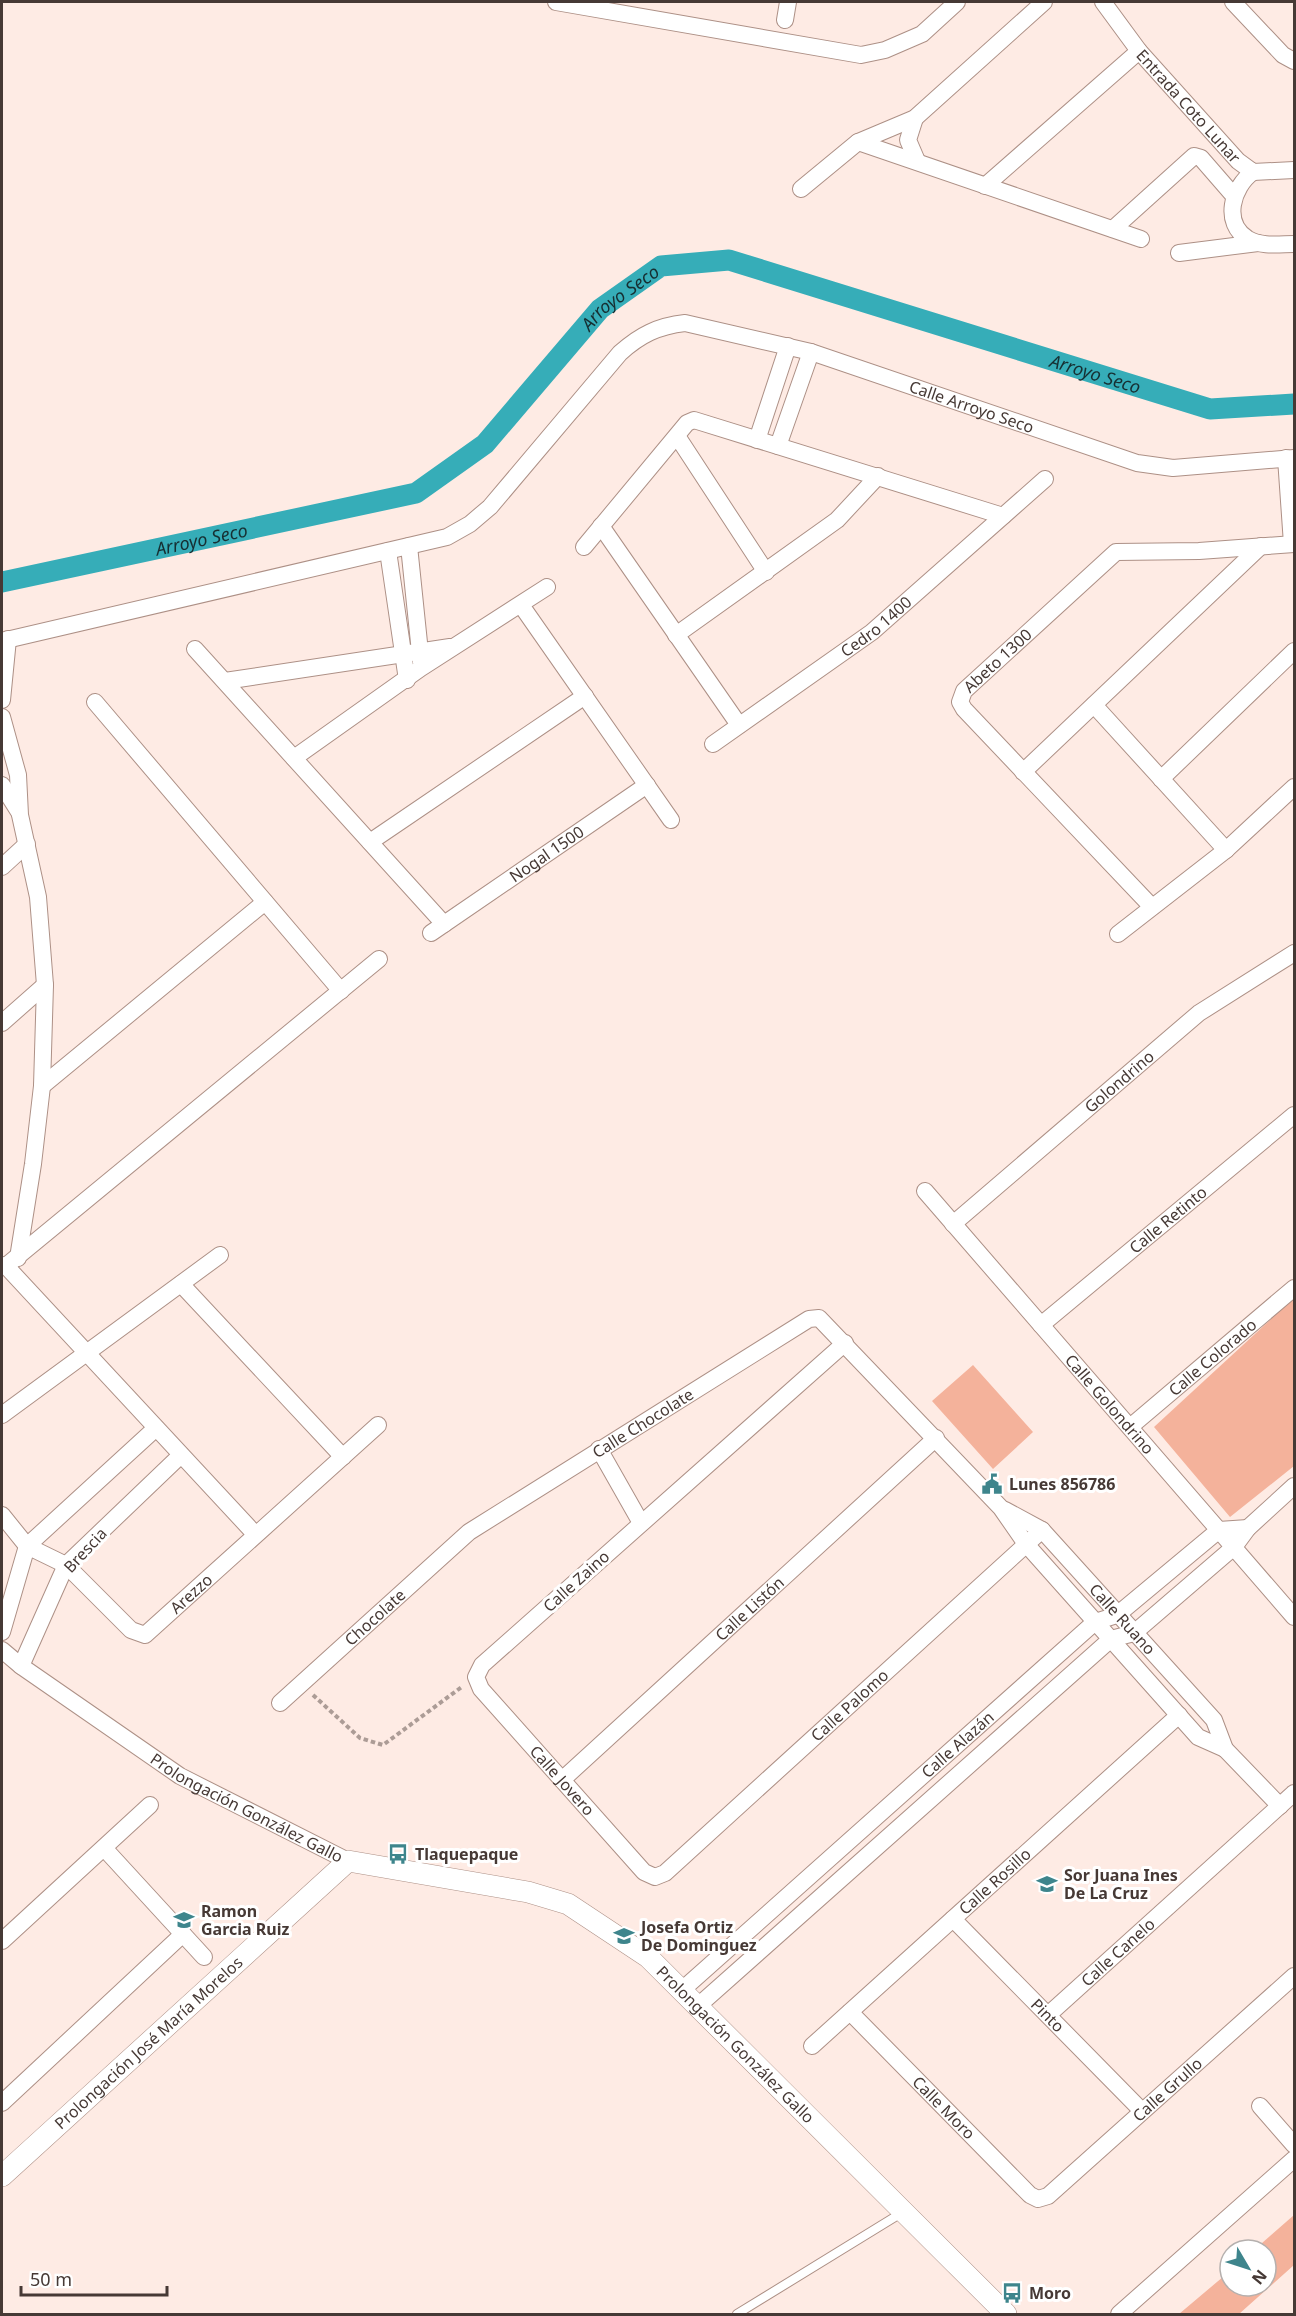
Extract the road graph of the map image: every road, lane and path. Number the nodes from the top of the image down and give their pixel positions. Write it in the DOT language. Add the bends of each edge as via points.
graph roads {
  1 [pos="556,2"];
  2 [pos="788,2"];
  3 [pos="957,2"];
  4 [pos="1044,2"];
  5 [pos="1103,2"];
  6 [pos="1233,2"];
  7 [pos="785,20"];
  8 [pos="1139,51"];
  9 [pos="1294,60"];
  10 [pos="915,118"];
  11 [pos="858,142"];
  12 [pos="917,161"];
  13 [pos="1294,170"];
  14 [pos="1253,172"];
  15 [pos="986,186"];
  16 [pos="801,189"];
  17 [pos="1234,196"];
  18 [pos="1113,229"];
  19 [pos="1142,239"];
  20 [pos="1258,243"];
  21 [pos="1294,244"];
  22 [pos="1179,253"];
  23 [pos="788,346"];
  24 [pos="811,352"];
  25 [pos="677,436"];
  26 [pos="757,440"];
  27 [pos="778,447"];
  28 [pos="1290,458"];
  29 [pos="878,477"];
  30 [pos="1045,479"];
  31 [pos="1003,516"];
  32 [pos="601,526"];
  33 [pos="1293,544"];
  34 [pos="409,546"];
  35 [pos="1261,546"];
  36 [pos="584,547"];
  37 [pos="388,551"];
  38 [pos="766,572"];
  39 [pos="548,587"];
  40 [pos="521,605"];
  41 [pos="676,635"];
  42 [pos="5,640"];
  43 [pos="195,649"];
  44 [pos="1294,651"];
  45 [pos="402,654"];
  46 [pos="420,660"];
  47 [pos="407,680"];
  48 [pos="225,681"];
  49 [pos="585,696"];
  50 [pos="2,700"];
  51 [pos="95,702"];
  52 [pos="1094,705"];
  53 [pos="2,717"];
  54 [pos="739,725"];
  55 [pos="713,744"];
  56 [pos="294,759"];
  57 [pos="1023,772"];
  58 [pos="1161,779"];
  59 [pos="2,785"];
  60 [pos="647,785"];
  61 [pos="1294,787"];
  62 [pos="20,815"];
  63 [pos="671,820"];
  64 [pos="370,842"];
  65 [pos="27,844"];
  66 [pos="1226,850"];
  67 [pos="2,867"];
  68 [pos="265,902"];
  69 [pos="1152,908"];
  70 [pos="1118,934"];
  71 [pos="1294,953"];
  72 [pos="379,959"];
  73 [pos="45,986"];
  74 [pos="341,991"];
  75 [pos="2,1023"];
  76 [pos="42,1086"];
  77 [pos="1294,1115"];
  78 [pos="925,1191"];
  79 [pos="953,1224"];
  80 [pos="220,1256"];
  81 [pos="9,1263"];
  82 [pos="181,1284"];
  83 [pos="1294,1288"];
  84 [pos="819,1318"];
  85 [pos="1041,1325"];
  86 [pos="845,1343"];
  87 [pos="86,1352"];
  88 [pos="2,1415"];
  89 [pos="378,1425"];
  90 [pos="1130,1427"];
  91 [pos="156,1428"];
  92 [pos="936,1438"];
  93 [pos="599,1449"];
  94 [pos="181,1455"];
  95 [pos="344,1457"];
  96 [pos="1294,1486"];
  97 [pos="1001,1508"];
  98 [pos="2,1515"];
  99 [pos="641,1523"];
  100 [pos="1248,1528"];
  101 [pos="1042,1530"];
  102 [pos="1219,1530"];
  103 [pos="469,1532"];
  104 [pos="255,1534"];
  105 [pos="1026,1544"];
  106 [pos="27,1546"];
  107 [pos="1234,1547"];
  108 [pos="66,1565"];
  109 [pos="1117,1615"];
  110 [pos="1294,1617"];
  111 [pos="1095,1622"];
  112 [pos="2,1632"];
  113 [pos="1134,1633"];
  114 [pos="1111,1639"];
  115 [pos="2,1650"];
  116 [pos="21,1666"];
  117 [pos="476,1677"];
  118 [pos="301,1684"];
  119 [pos="280,1703"];
  120 [pos="1179,1715"];
  121 [pos="1226,1749"];
  122 [pos="562,1780"];
  123 [pos="1294,1793"];
  124 [pos="150,1805"];
  125 [pos="1280,1806"];
  126 [pos="104,1848"];
  127 [pos="348,1861"];
  128 [pos="655,1877"];
  129 [pos="953,1918"];
  130 [pos="183,1934"];
  131 [pos="2,1941"];
  132 [pos="204,1957"];
  133 [pos="1294,1976"];
  134 [pos="682,1990"];
  135 [pos="698,2006"];
  136 [pos="850,2012"];
  137 [pos="1048,2015"];
  138 [pos="812,2046"];
  139 [pos="2,2103"];
  140 [pos="1260,2106"];
  141 [pos="1142,2111"];
  142 [pos="1294,2145"];
  143 [pos="1294,2159"];
  144 [pos="2,2176"];
  145 [pos="1038,2199"];
  146 [pos="903,2212"];
  147 [pos="736,2314"];
  148 [pos="1006,2314"];
  149 [pos="1119,2314"];
  1 -- 3 [label="street" via="861,56 922,34"];
  2 -- 7 [label="street"];
  4 -- 10 [label="street"];
  5 -- 8 [label="street, Entrada Coto Lunar"];
  6 -- 9 [label="street" via="1283,55"];
  8 -- 14 [label="street, Entrada Coto Lunar" via="1238,161"];
  8 -- 15 [label="street"];
  10 -- 11 [label="street"];
  10 -- 12 [label="street" via="908,140"];
  11 -- 12 [label="street"];
  11 -- 16 [label="street"];
  12 -- 15 [label="street"];
  13 -- 14 [label="street, Entrada Coto Lunar"];
  14 -- 17 [label="street"];
  15 -- 18 [label="street"];
  17 -- 18 [label="street" via="1201,158 1194,156"];
  17 -- 20 [label="street" via="1236,224 1247,238"];
  18 -- 19 [label="street"];
  20 -- 21 [label="street"];
  20 -- 22 [label="street"];
  23 -- 24 [label="street, Calle Arroyo Seco"];
  23 -- 26 [label="street"];
  23 -- 34 [label="street, Calle Arroyo Seco" via="685,323 652,330 620,353 490,507 447,537"];
  24 -- 27 [label="street"];
  24 -- 28 [label="street, Calle Arroyo Seco" via="1137,463 1173,468"];
  25 -- 26 [label="street" via="694,420"];
  25 -- 32 [label="street"];
  25 -- 38 [label="street"];
  26 -- 27 [label="street"];
  27 -- 29 [label="street"];
  28 -- 33 [label="street, Abeto 1300"];
  29 -- 31 [label="street"];
  29 -- 38 [label="street" via="837,520"];
  30 -- 31 [label="street, Cedro 1400"];
  31 -- 54 [label="street, Cedro 1400" via="872,632"];
  32 -- 36 [label="street"];
  32 -- 41 [label="street"];
  33 -- 35 [label="street, Abeto 1300"];
  34 -- 37 [label="street"];
  34 -- 46 [label="street"];
  35 -- 52 [label="street"];
  35 -- 57 [label="street, Abeto 1300" via="1116,552 964,691 960,702 964,710"];
  37 -- 42 [label="street"];
  37 -- 45 [label="street"];
  38 -- 41 [label="street"];
  39 -- 40 [label="street"];
  40 -- 46 [label="street" via="457,646"];
  40 -- 49 [label="street"];
  41 -- 54 [label="street"];
  42 -- 50 [label="street"];
  43 -- 48 [label="street, Nogal 1500"];
  44 -- 58 [label="street"];
  45 -- 46 [label="street"];
  45 -- 47 [label="street"];
  45 -- 48 [label="street"];
  46 -- 47 [label="street"];
  47 -- 56 [label="street"];
  48 -- 56 [label="street, Nogal 1500"];
  49 -- 60 [label="street"];
  49 -- 64 [label="street"];
  51 -- 68 [label="street"];
  52 -- 57 [label="street"];
  52 -- 58 [label="street"];
  53 -- 62 [label="street" via="18,775"];
  54 -- 55 [label="street, Cedro 1400"];
  56 -- 64 [label="street, Nogal 1500"];
  57 -- 69 [label="street, Abeto 1300"];
  58 -- 66 [label="street"];
  59 -- 62 [label="street"];
  60 -- 63 [label="street"];
  60 -- 64 [label="street, Nogal 1500" via="438,929"];
  61 -- 66 [label="street"];
  62 -- 65 [label="street"];
  65 -- 67 [label="street"];
  65 -- 73 [label="street" via="38,897"];
  66 -- 69 [label="street"];
  68 -- 74 [label="street"];
  68 -- 76 [label="street"];
  69 -- 70 [label="street"];
  71 -- 79 [label="street, Golondrino" via="1199,1013"];
  72 -- 74 [label="street"];
  73 -- 75 [label="street"];
  73 -- 76 [label="street"];
  74 -- 81 [label="street"];
  76 -- 81 [label="street" via="33,1164"];
  77 -- 85 [label="street, Calle Retinto"];
  78 -- 79 [label="street, Calle Golondrino"];
  79 -- 85 [label="street, Calle Golondrino"];
  80 -- 82 [label="street"];
  81 -- 87 [label="street"];
  82 -- 87 [label="street"];
  82 -- 95 [label="street"];
  83 -- 90 [label="street, Calle Colorado"];
  84 -- 86 [label="street, Calle Ruano"];
  84 -- 93 [label="street, Calle Chocolate" via="809,1319"];
  85 -- 90 [label="street, Calle Golondrino"];
  86 -- 92 [label="street, Calle Ruano"];
  86 -- 99 [label="street, Calle Zaino"];
  87 -- 88 [label="street"];
  87 -- 91 [label="street"];
  89 -- 95 [label="street, Arezzo"];
  90 -- 102 [label="street, Calle Golondrino"];
  91 -- 94 [label="street"];
  91 -- 106 [label="street"];
  92 -- 97 [label="street, Calle Ruano"];
  92 -- 122 [label="street, Calle Listón"];
  93 -- 99 [label="street"];
  93 -- 103 [label="street, Calle Chocolate"];
  94 -- 104 [label="street"];
  94 -- 108 [label="street, Brescia"];
  95 -- 104 [label="street, Arezzo"];
  96 -- 100 [label="street, Calle Alazán"];
  97 -- 101 [label="street, Calle Ruano"];
  97 -- 105 [label="street, Calle Ruano"];
  98 -- 106 [label="street, Arezzo"];
  99 -- 117 [label="street, Calle Zaino" via="482,1665"];
  100 -- 102 [label="street"];
  100 -- 107 [label="street, Calle Alazán"];
  101 -- 105 [label="street, Calle Palomo"];
  101 -- 109 [label="street, Calle Ruano"];
  102 -- 107 [label="street, Calle Golondrino"];
  102 -- 109 [label="street, Calle Alazán"];
  103 -- 118 [label="street, Chocolate"];
  104 -- 108 [label="street, Arezzo" via="145,1635 131,1630"];
  105 -- 111 [label="street, Calle Ruano"];
  105 -- 128 [label="street, Calle Palomo" via="665,1873"];
  106 -- 108 [label="street, Arezzo"];
  106 -- 112 [label="street"];
  107 -- 110 [label="street, Calle Golondrino"];
  107 -- 113 [label="street, Calle Alazán"];
  108 -- 116 [label="street, Brescia"];
  109 -- 111 [label="street, Calle Alazán"];
  109 -- 113 [label="street, Calle Ruano"];
  111 -- 114 [label="street, Calle Ruano"];
  111 -- 134 [label="street, Calle Alazán"];
  113 -- 114 [label="street, Calle Alazán"];
  113 -- 121 [label="street, Calle Ruano" via="1214,1720"];
  114 -- 120 [label="street, Calle Ruano"];
  114 -- 135 [label="street, Calle Alazán"];
  115 -- 116 [label="street, Prolongación González Gallo"];
  116 -- 127 [label="street, Prolongación González Gallo" via="180,1776"];
  117 -- 118 [label="path" via="383,1745 360,1738"];
  117 -- 122 [label="street, Calle Jovero" via="481,1689"];
  118 -- 119 [label="street, Chocolate"];
  120 -- 121 [label="street, Calle Ruano" via="1198,1737"];
  120 -- 129 [label="street, Calle Rosillo"];
  121 -- 125 [label="street, Calle Ruano"];
  122 -- 128 [label="street, Calle Jovero" via="644,1872"];
  123 -- 125 [label="street, Calle Canelo"];
  124 -- 126 [label="street"];
  125 -- 137 [label="street, Calle Canelo"];
  126 -- 130 [label="street"];
  126 -- 131 [label="street"];
  127 -- 134 [label="street, Prolongación González Gallo" via="528,1892 568,1904 648,1957"];
  127 -- 144 [label="street, Prolongación José María Morelos"];
  129 -- 136 [label="street, Calle Rosillo"];
  129 -- 137 [label="street, Pinto"];
  130 -- 132 [label="street"];
  130 -- 139 [label="street"];
  133 -- 141 [label="street, Calle Grullo"];
  134 -- 135 [label="street, Prolongación González Gallo"];
  135 -- 146 [label="street, Prolongación González Gallo"];
  136 -- 138 [label="street, Calle Rosillo"];
  136 -- 145 [label="street, Calle Moro" via="1029,2195"];
  137 -- 141 [label="street, Pinto"];
  140 -- 142 [label="street"];
  141 -- 145 [label="street, Calle Grullo" via="1048,2196"];
  143 -- 149 [label="street"];
  146 -- 147 [label="lane"];
  146 -- 148 [label="street, Prolongación González Gallo"];
}
